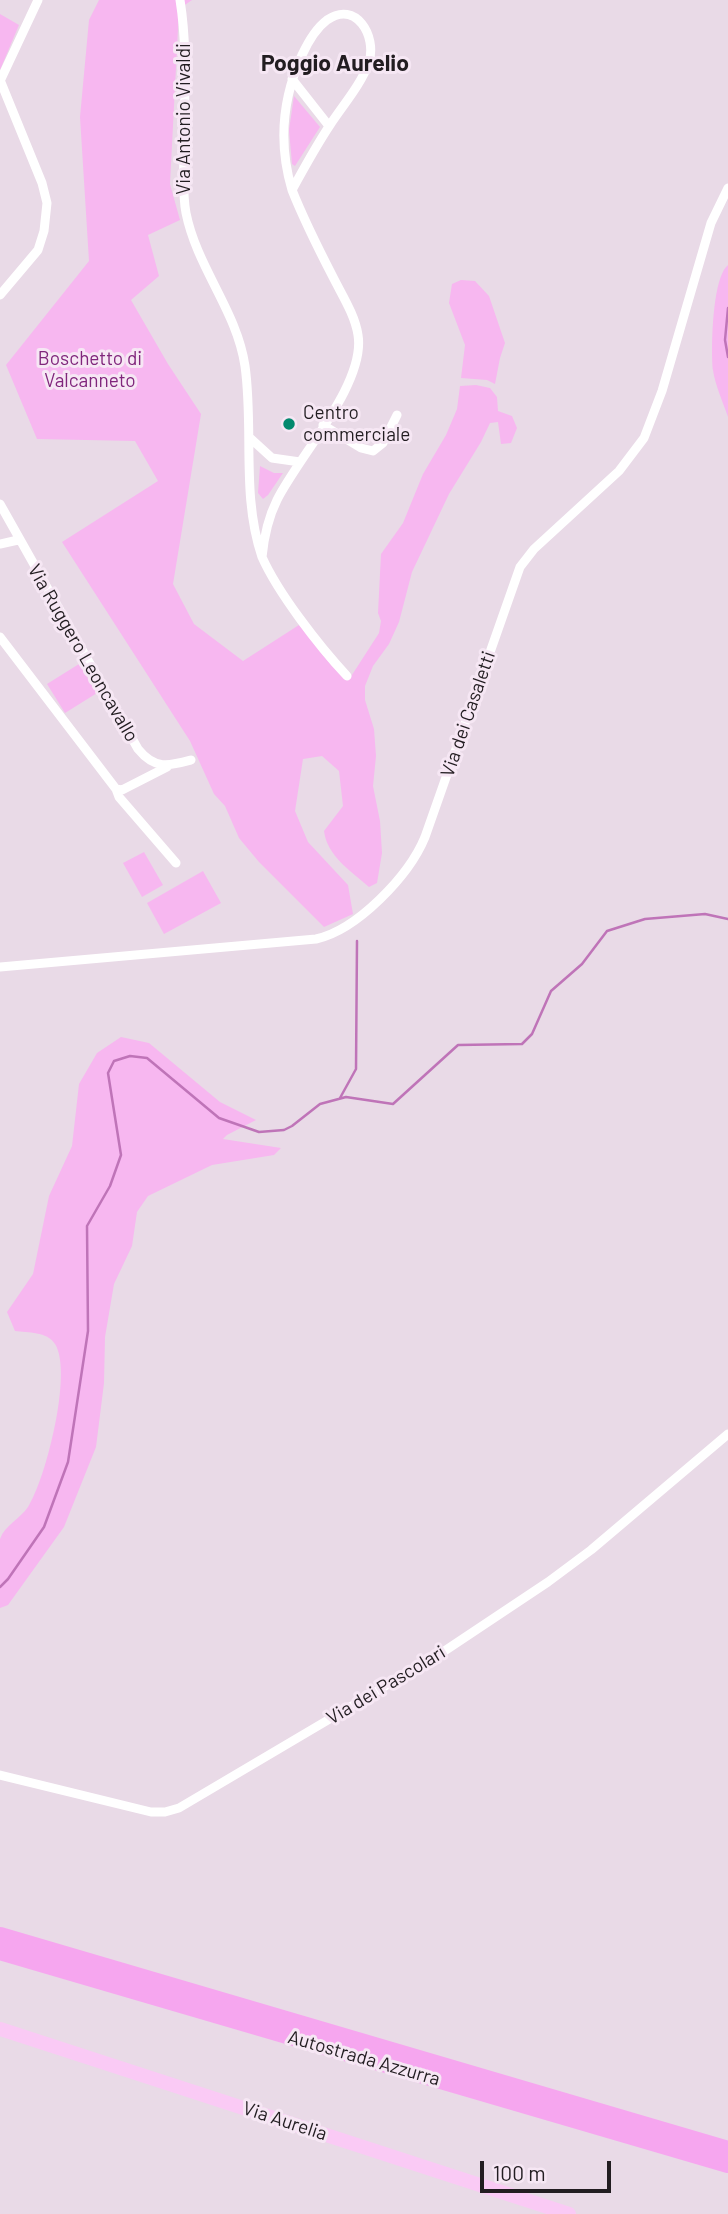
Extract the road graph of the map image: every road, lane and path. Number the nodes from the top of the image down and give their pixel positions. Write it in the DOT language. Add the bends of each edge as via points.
graph roads {
  1 [pos="38,0"];
  2 [pos="180,0"];
  3 [pos="292,79"];
  4 [pos="0,80"];
  5 [pos="329,126"];
  6 [pos="728,188"];
  7 [pos="292,190"];
  8 [pos="0,295"];
  9 [pos="397,415"];
  10 [pos="323,425"];
  11 [pos="249,437"];
  12 [pos="300,462"];
  13 [pos="0,504"];
  14 [pos="18,540"];
  15 [pos="0,544"];
  16 [pos="262,557"];
  17 [pos="0,637"];
  18 [pos="347,676"];
  19 [pos="191,760"];
  20 [pos="167,767"];
  21 [pos="116,789"];
  22 [pos="176,863"];
  23 [pos="0,967"];
  24 [pos="728,1434"];
  25 [pos="0,1775"];
  26 [pos="0,1936"];
  27 [pos="0,1951"];
  28 [pos="0,2029"];
  29 [pos="728,2150"];
  30 [pos="728,2164"];
  31 [pos="569,2214"];
  1 -- 4 [label="street"];
  2 -- 11 [label="street, Via Antonio Vivaldi" via="185,45 186,209 198,251 239,339"];
  3 -- 5 [label="street"];
  3 -- 5 [label="street" via="307,43 327,20 345,15 364,24 372,46 368,64"];
  3 -- 7 [label="street" via="283,131"];
  4 -- 8 [label="street" via="47,203 38,250"];
  5 -- 7 [label="street"];
  6 -- 23 [label="street, Via dei Casaletti" via="711,223 650,426 619,471 534,548 520,567 425,837 399,879 346,928 316,939"];
  7 -- 10 [label="street" via="352,314 359,338 353,377"];
  9 -- 10 [label="street" via="383,443 373,451 361,449"];
  10 -- 12 [label="street"];
  11 -- 12 [label="street" via="272,458"];
  11 -- 16 [label="street, Via Antonio Vivaldi" via="252,513"];
  12 -- 16 [label="street" via="272,511"];
  13 -- 14 [label="street, Via Ruggero Leoncavallo"];
  14 -- 15 [label="street"];
  14 -- 20 [label="street, Via Ruggero Leoncavallo" via="136,745 146,757"];
  16 -- 18 [label="street" via="310,631"];
  17 -- 21 [label="street"];
  19 -- 20 [label="street"];
  20 -- 21 [label="street"];
  21 -- 22 [label="street"];
  24 -- 25 [label="street, Via dei Pascolari" via="548,1582 443,1652 179,1808 151,1812"];
  26 -- 29 [label="highway, Autostrada Azzurra"];
  27 -- 30 [label="highway, Autostrada Azzurra"];
  28 -- 31 [label="main road, Via Aurelia"];
}
